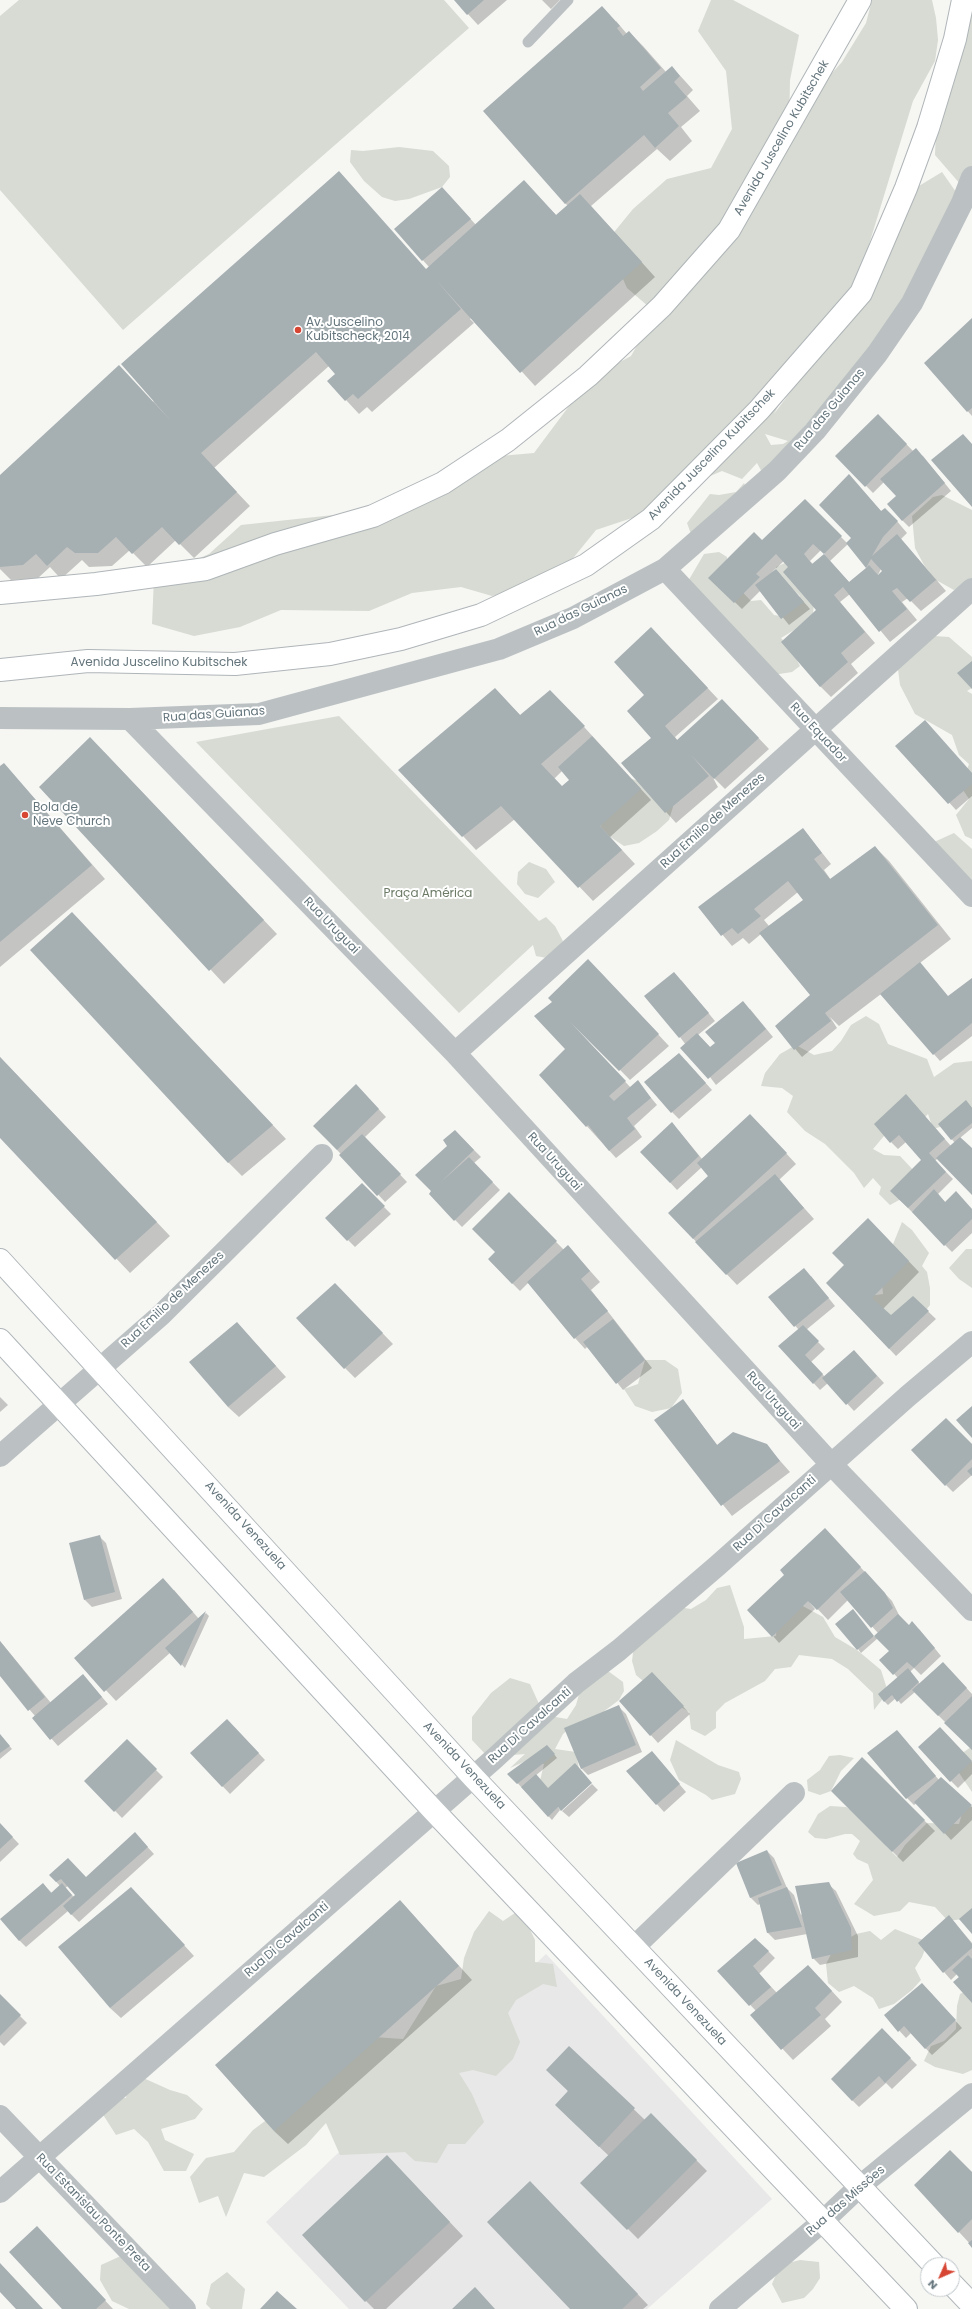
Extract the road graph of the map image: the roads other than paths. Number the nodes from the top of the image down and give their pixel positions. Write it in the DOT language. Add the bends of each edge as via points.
graph roads {
  1 [pos="568,0"];
  2 [pos="860,0"];
  3 [pos="963,0"];
  4 [pos="528,42"];
  5 [pos="972,177"];
  6 [pos="967,206"];
  7 [pos="665,569"];
  8 [pos="972,589"];
  9 [pos="0,593"];
  10 [pos="0,670"];
  11 [pos="0,718"];
  12 [pos="130,719"];
  13 [pos="814,730"];
  14 [pos="972,896"];
  15 [pos="455,1053"];
  16 [pos="322,1155"];
  17 [pos="0,1260"];
  18 [pos="0,1340"];
  19 [pos="972,1342"];
  20 [pos="100,1367"];
  21 [pos="61,1404"];
  22 [pos="0,1456"];
  23 [pos="832,1465"];
  24 [pos="972,1610"];
  25 [pos="473,1777"];
  26 [pos="794,1793"];
  27 [pos="433,1810"];
  28 [pos="633,1948"];
  29 [pos="972,2094"];
  30 [pos="0,2116"];
  31 [pos="40,2157"];
  32 [pos="859,2187"];
  33 [pos="0,2192"];
  34 [pos="822,2222"];
  35 [pos="926,2257"];
  36 [pos="960,2292"];
  37 [pos="972,2305"];
  38 [pos="185,2309"];
  39 [pos="720,2309"];
  40 [pos="906,2309"];
  1 -- 4 [label="lane"];
  2 -- 9 [label="main road, Avenida Juscelino Kubitschek" via="729,230 662,306 594,371 508,440 443,483 373,516 276,544 206,569 96,584"];
  3 -- 10 [label="main road, Avenida Juscelino Kubitschek" via="955,39 928,128 906,188 861,293 758,410 651,519 586,565 481,616 401,639 330,654 235,664 88,661"];
  5 -- 6 [label="street, Rua das Guianas"];
  6 -- 7 [label="street, Rua das Guianas" via="912,302 877,354 819,426 777,471"];
  7 -- 12 [label="street, Rua das Guianas" via="573,618 499,649 259,714"];
  7 -- 13 [label="street, Rua Equador"];
  8 -- 13 [label="street, Rua Emilio de Menezes"];
  11 -- 12 [label="street, Rua das Guianas"];
  12 -- 15 [label="street, Rua Uruguai"];
  13 -- 14 [label="street, Rua Equador"];
  13 -- 15 [label="street, Rua Emilio de Menezes"];
  15 -- 23 [label="street, Rua Uruguai"];
  16 -- 20 [label="street, Rua Emilio de Menezes" via="161,1315"];
  17 -- 20 [label="main road, Avenida Venezuela"];
  18 -- 21 [label="main road"];
  19 -- 23 [label="street, Rua Di Cavalcanti"];
  20 -- 21 [label="street, Rua Emilio de Menezes"];
  20 -- 25 [label="main road, Avenida Venezuela"];
  21 -- 22 [label="street, Rua Emilio de Menezes"];
  21 -- 27 [label="main road"];
  23 -- 24 [label="street, Rua Uruguai"];
  23 -- 25 [label="street, Rua Di Cavalcanti" via="620,1650 576,1683"];
  25 -- 27 [label="street, Rua Di Cavalcanti"];
  25 -- 28 [label="main road, Avenida Venezuela"];
  26 -- 28 [label="street"];
  27 -- 31 [label="street, Rua Di Cavalcanti"];
  27 -- 34 [label="main road"];
  28 -- 32 [label="main road, Avenida Venezuela"];
  29 -- 32 [label="street, Rua das Missões"];
  30 -- 31 [label="street, Rua Estanislau Ponte Preta"];
  31 -- 33 [label="street, Rua Di Cavalcanti"];
  31 -- 38 [label="street, Rua Estanislau Ponte Preta"];
  32 -- 34 [label="street, Rua das Missões"];
  32 -- 35 [label="main road, Avenida Venezuela"];
  34 -- 39 [label="street, Rua das Missões"];
  34 -- 40 [label="main road"];
  36 -- 37 [label="main road"];
}
